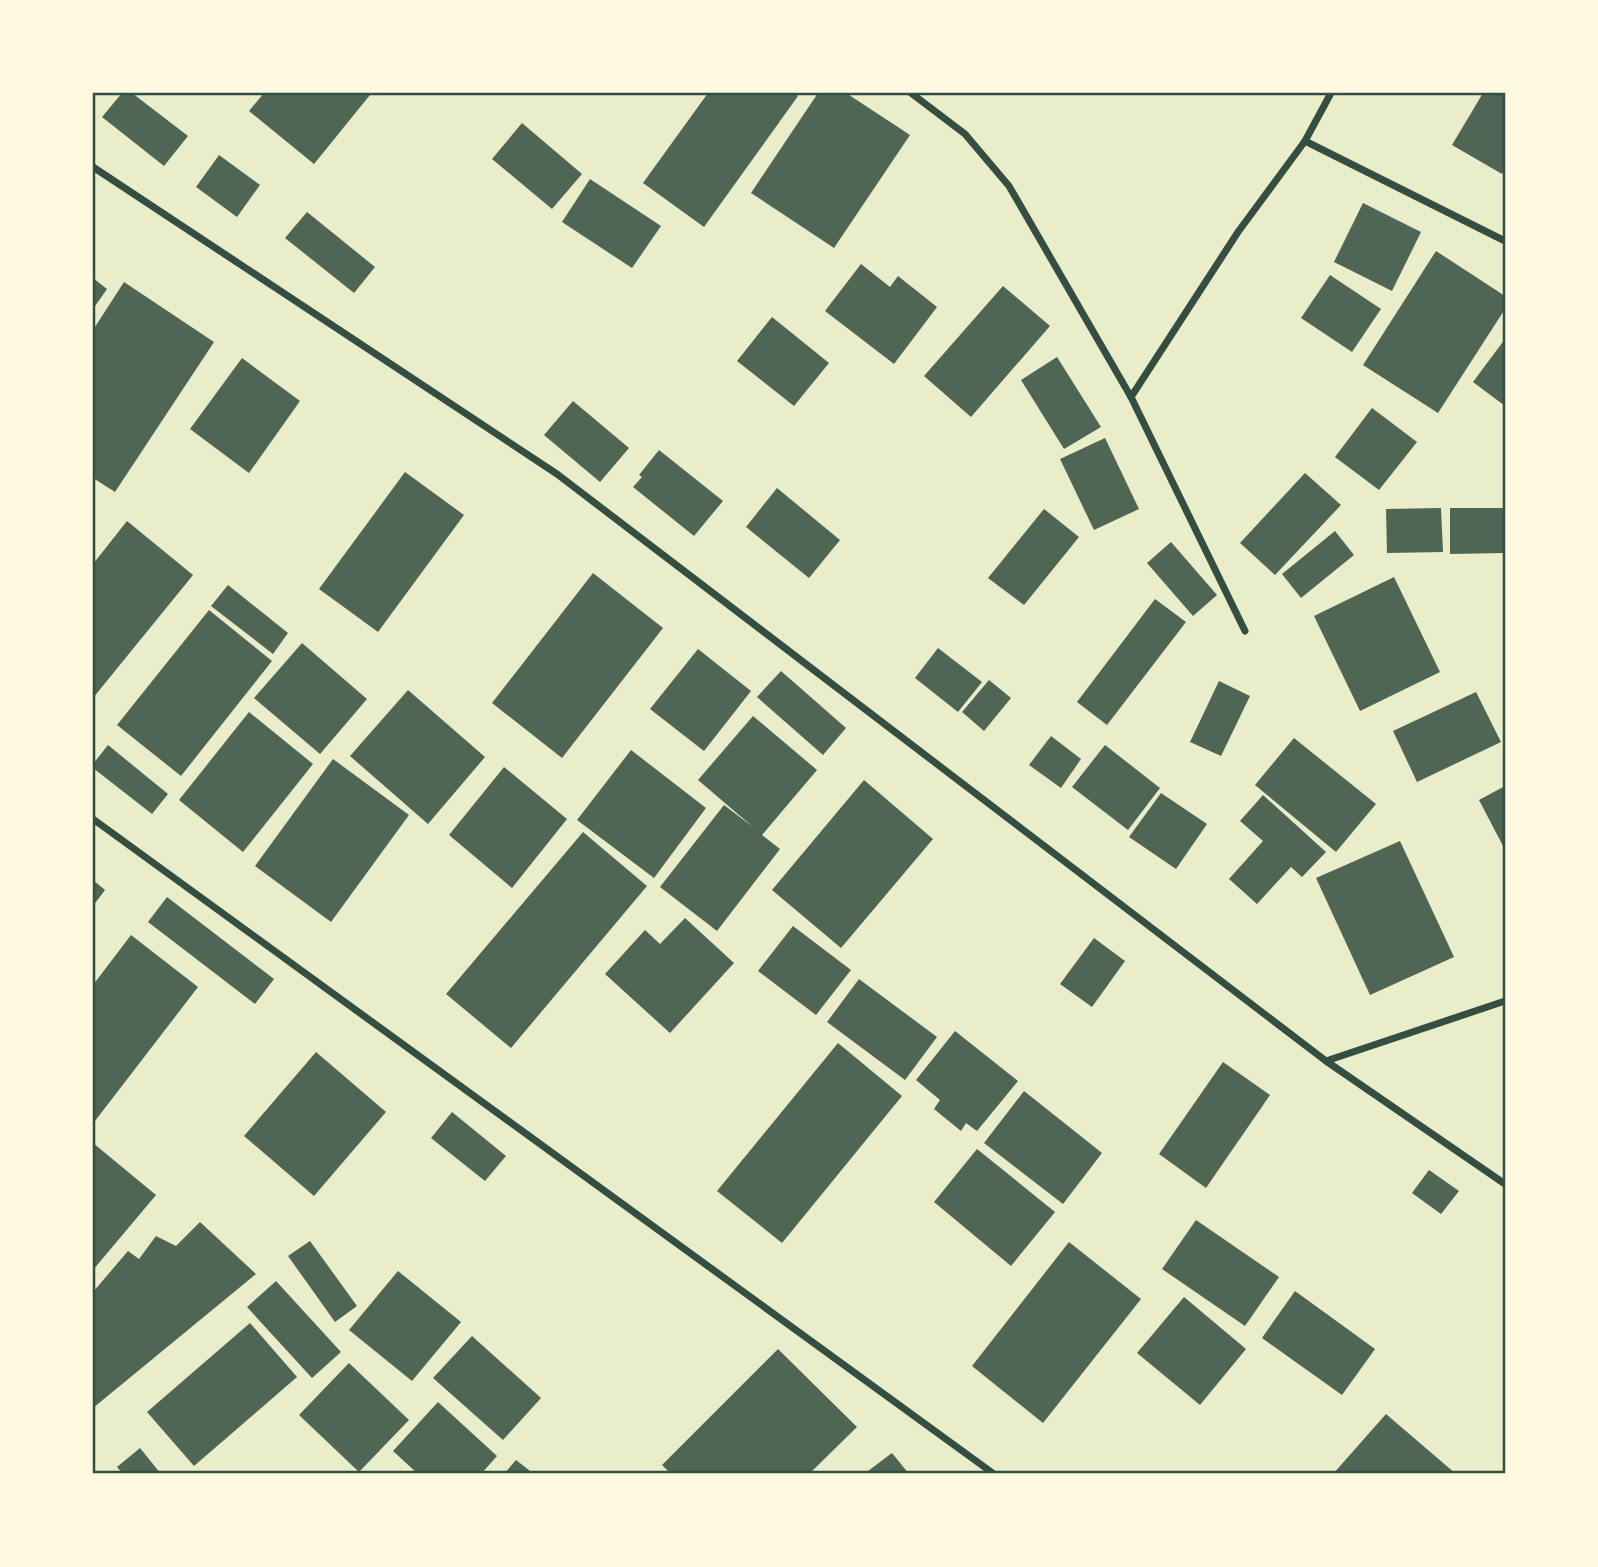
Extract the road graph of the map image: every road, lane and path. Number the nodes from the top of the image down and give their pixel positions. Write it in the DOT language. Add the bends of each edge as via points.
graph roads {
  1 [pos="911,93"];
  2 [pos="1331,93"];
  3 [pos="1305,141"];
  4 [pos="93,167"];
  5 [pos="1505,241"];
  6 [pos="1131,397"];
  7 [pos="1245,631"];
  8 [pos="93,819"];
  9 [pos="1505,1001"];
  10 [pos="1326,1061"];
  11 [pos="1505,1184"];
  12 [pos="994,1474"];
  1 -- 6 [label="street" via="964,134 1009,186"];
  2 -- 3 [label="street"];
  3 -- 5 [label="street"];
  3 -- 6 [label="street" via="1238,232"];
  4 -- 10 [label="street" via="556,474"];
  6 -- 7 [label="street"];
  8 -- 12 [label="street"];
  9 -- 10 [label="street"];
  10 -- 11 [label="street"];
}
